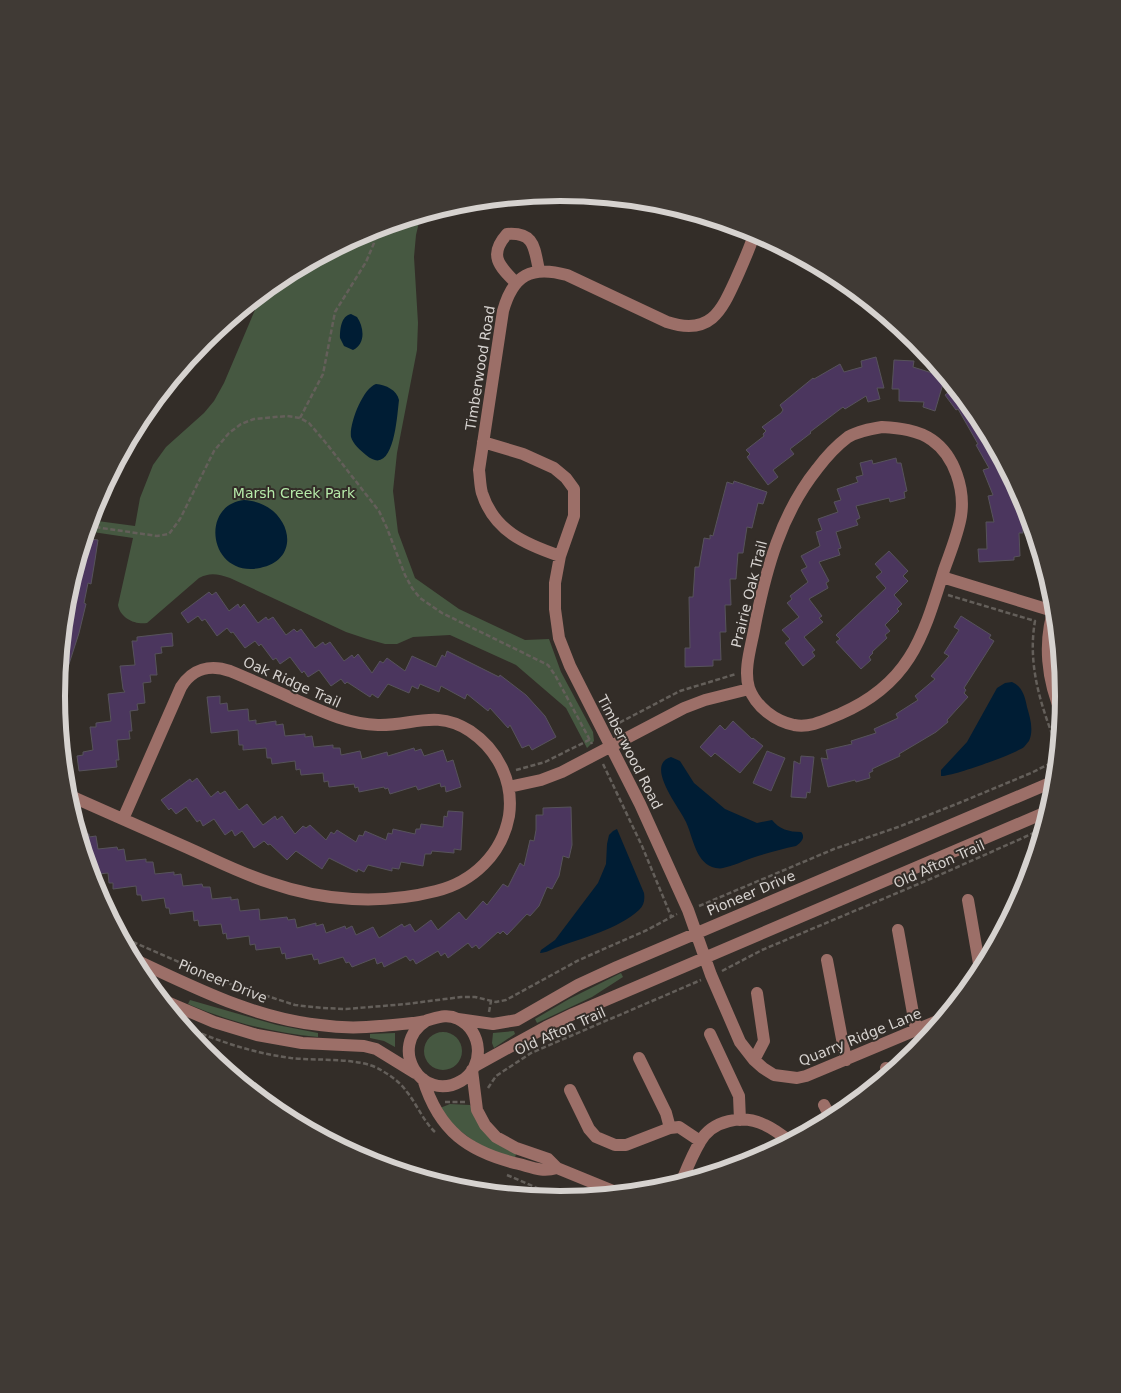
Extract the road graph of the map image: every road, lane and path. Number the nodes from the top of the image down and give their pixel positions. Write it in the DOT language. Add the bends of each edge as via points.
graph roads {
  1 [pos="375,237"];
  2 [pos="753,240"];
  3 [pos="539,270"];
  4 [pos="516,282"];
  5 [pos="300,418"];
  6 [pos="483,442"];
  7 [pos="95,527"];
  8 [pos="560,556"];
  9 [pos="942,577"];
  10 [pos="951,596"];
  11 [pos="1047,605"];
  12 [pos="1051,626"];
  13 [pos="748,673"];
  14 [pos="749,689"];
  15 [pos="1056,701"];
  16 [pos="615,725"];
  17 [pos="1054,739"];
  18 [pos="611,746"];
  19 [pos="1052,763"];
  20 [pos="604,766"];
  21 [pos="504,772"];
  22 [pos="1048,784"];
  23 [pos="509,787"];
  24 [pos="76,799"];
  25 [pos="1041,814"];
  26 [pos="123,820"];
  27 [pos="1037,832"];
  28 [pos="968,900"];
  29 [pos="701,905"];
  30 [pos="898,930"];
  31 [pos="697,933"];
  32 [pos="129,940"];
  33 [pos="705,957"];
  34 [pos="827,960"];
  35 [pos="979,962"];
  36 [pos="144,964"];
  37 [pos="731,966"];
  38 [pos="696,983"];
  39 [pos="757,993"];
  40 [pos="172,1004"];
  41 [pos="458,1019"];
  42 [pos="426,1021"];
  43 [pos="933,1023"];
  44 [pos="916,1030"];
  45 [pos="196,1031"];
  46 [pos="710,1034"];
  47 [pos="639,1058"];
  48 [pos="754,1060"];
  49 [pos="846,1060"];
  50 [pos="473,1068"];
  51 [pos="420,1077"];
  52 [pos="570,1090"];
  53 [pos="476,1101"];
  54 [pos="824,1105"];
  55 [pos="434,1109"];
  56 [pos="828,1113"];
  57 [pos="740,1120"];
  58 [pos="670,1128"];
  59 [pos="785,1138"];
  60 [pos="700,1141"];
  61 [pos="557,1168"];
  62 [pos="684,1176"];
  63 [pos="609,1189"];
  1 -- 5 [label="path" via="366,262 335,312 323,374"];
  2 -- 3 [label="street" via="724,305 717,315 693,326 667,322 567,275"];
  3 -- 4 [label="street"];
  3 -- 4 [label="street" via="534,246 527,237 507,234 496,251 498,262"];
  4 -- 6 [label="street, Timberwood Road" via="507,295 503,311"];
  5 -- 7 [label="path" via="254,419 229,433 214,451 180,519 169,534 157,536"];
  5 -- 21 [label="path" via="309,423 326,443 379,511 404,575 417,595 436,610 542,662 555,675 590,740 532,767"];
  6 -- 8 [label="street, Timberwood Road" via="479,470 482,492 502,528 534,548"];
  6 -- 8 [label="street, Timberwood Road" via="554,468 574,489 574,516"];
  8 -- 18 [label="street, Timberwood Road" via="554,583 559,638"];
  9 -- 11 [label="street"];
  9 -- 13 [label="street, Prairie Oak Trail" via="961,518 962,500 953,466 932,440 901,428 882,427 849,436 836,446 811,476 776,542 762,589"];
  9 -- 14 [label="street, Prairie Oak Trail" via="926,626 910,659 884,687 857,706 819,723 788,724 761,707"];
  10 -- 17 [label="path" via="1035,621 1036,680"];
  12 -- 15 [label="street" via="1048,660"];
  13 -- 14 [label="street, Prairie Oak Trail"];
  13 -- 16 [label="path" via="733,674 680,691"];
  14 -- 18 [label="street" via="684,708"];
  18 -- 23 [label="street" via="554,776"];
  18 -- 31 [label="street, Timberwood Road"];
  19 -- 29 [label="path" via="959,803 834,849"];
  20 -- 32 [label="path" via="671,916 579,960 506,1000 468,997 346,1009 294,1005 227,983"];
  21 -- 23 [label="street, Oak Ridge Trail"];
  21 -- 26 [label="street, Oak Ridge Trail" via="485,744 455,724 426,719 381,725 349,722 230,671 208,668 194,672 182,686"];
  22 -- 31 [label="street, Pioneer Drive"];
  23 -- 26 [label="street, Oak Ridge Trail" via="510,808 504,833 482,867 466,880 449,887 395,898 336,898 280,886"];
  24 -- 26 [label="street, Oak Ridge Trail"];
  25 -- 33 [label="street"];
  27 -- 37 [label="path, Old Afton Trail"];
  28 -- 35 [label="street"];
  30 -- 44 [label="street"];
  31 -- 33 [label="street, Timberwood Road"];
  31 -- 41 [label="street, Pioneer Drive" via="588,980 519,1020 493,1024"];
  33 -- 48 [label="street, Quarry Ridge Lane" via="740,1042"];
  33 -- 50 [label="street" via="562,1019"];
  34 -- 49 [label="street"];
  36 -- 42 [label="street, Pioneer Drive" via="231,1003 286,1020 346,1027"];
  38 -- 53 [label="path, Old Afton Trail" via="524,1057 494,1077 488,1086 487,1099"];
  39 -- 48 [label="street" via="764,1041"];
  40 -- 51 [label="street" via="257,1035 310,1044 376,1049"];
  41 -- 42 [label="street" via="440,1016"];
  41 -- 50 [label="street" via="469,1027 476,1039 478,1053"];
  42 -- 51 [label="street" via="416,1030 410,1043 409,1057"];
  43 -- 44 [label="street, Quarry Ridge Lane"];
  44 -- 49 [label="street, Quarry Ridge Lane"];
  45 -- 55 [label="path" via="218,1041 268,1054 367,1064 401,1085 422,1117"];
  46 -- 57 [label="street" via="739,1096"];
  47 -- 58 [label="street"];
  48 -- 49 [label="street, Quarry Ridge Lane" via="774,1075 797,1078"];
  50 -- 51 [label="street" via="464,1079 451,1085 436,1085"];
  50 -- 53 [label="street"];
  51 -- 55 [label="street"];
  52 -- 58 [label="street" via="589,1129 596,1137 615,1145 626,1145"];
  53 -- 55 [label="path" via="448,1102"];
  53 -- 61 [label="street" via="481,1118 496,1137 548,1159"];
  54 -- 56 [label="street"];
  55 -- 61 [label="street" via="458,1137 484,1154 544,1171"];
  57 -- 59 [label="street" via="764,1124"];
  57 -- 60 [label="street" via="723,1122 711,1128"];
  58 -- 60 [label="street" via="679,1127"];
  60 -- 62 [label="street"];
  61 -- 63 [label="street"];
}
